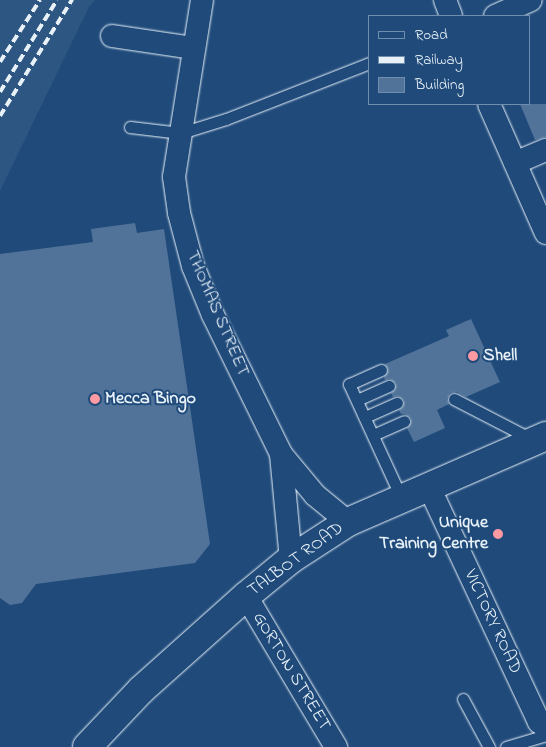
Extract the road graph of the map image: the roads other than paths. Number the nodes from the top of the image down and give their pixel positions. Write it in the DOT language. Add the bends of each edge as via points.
graph roads {
  1 [pos="202,0"];
  2 [pos="445,0"];
  3 [pos="532,0"];
  4 [pos="451,15"];
  5 [pos="497,15"];
  6 [pos="112,36"];
  7 [pos="193,48"];
  8 [pos="368,64"];
  9 [pos="489,105"];
  10 [pos="130,127"];
  11 [pos="180,133"];
  12 [pos="546,150"];
  13 [pos="514,163"];
  14 [pos="546,233"];
  15 [pos="381,370"];
  16 [pos="389,386"];
  17 [pos="454,399"];
  18 [pos="356,400"];
  19 [pos="397,404"];
  20 [pos="365,417"];
  21 [pos="404,421"];
  22 [pos="373,435"];
  23 [pos="541,438"];
  24 [pos="281,454"];
  25 [pos="429,487"];
  26 [pos="402,499"];
  27 [pos="348,522"];
  28 [pos="291,560"];
  29 [pos="246,596"];
  30 [pos="463,699"];
  31 [pos="546,727"];
  32 [pos="546,735"];
  33 [pos="87,747"];
  34 [pos="336,747"];
  35 [pos="489,747"];
  36 [pos="506,747"];
  1 -- 7 [label="street, THOMAS STREET"];
  2 -- 4 [label="street"];
  3 -- 5 [label="street"];
  6 -- 7 [label="street"];
  7 -- 11 [label="street, THOMAS STREET"];
  8 -- 11 [label="lane" via="226,119"];
  9 -- 13 [label="street"];
  10 -- 11 [label="lane"];
  11 -- 24 [label="street, THOMAS STREET" via="174,177 179,213 193,266 213,315"];
  12 -- 13 [label="street"];
  13 -- 14 [label="street"];
  15 -- 18 [label="lane" via="349,384"];
  16 -- 18 [label="lane"];
  17 -- 23 [label="lane"];
  18 -- 20 [label="lane"];
  19 -- 20 [label="lane"];
  20 -- 22 [label="lane"];
  21 -- 22 [label="lane"];
  22 -- 26 [label="lane"];
  23 -- 25 [label="main road, TALBOT ROAD"];
  24 -- 27 [label="street, THOMAS STREET" via="314,495"];
  24 -- 28 [label="street, THOMAS STREET"];
  25 -- 26 [label="main road, TALBOT ROAD"];
  25 -- 31 [label="street, VICTORY ROAD" via="539,722"];
  26 -- 27 [label="main road, TALBOT ROAD"];
  27 -- 28 [label="main road, TALBOT ROAD"];
  28 -- 29 [label="main road, TALBOT ROAD"];
  29 -- 33 [label="main road, TALBOT ROAD" via="141,690"];
  29 -- 34 [label="street, GORTON STREET"];
  30 -- 35 [label="lane"];
  32 -- 36 [label="lane"];
}
